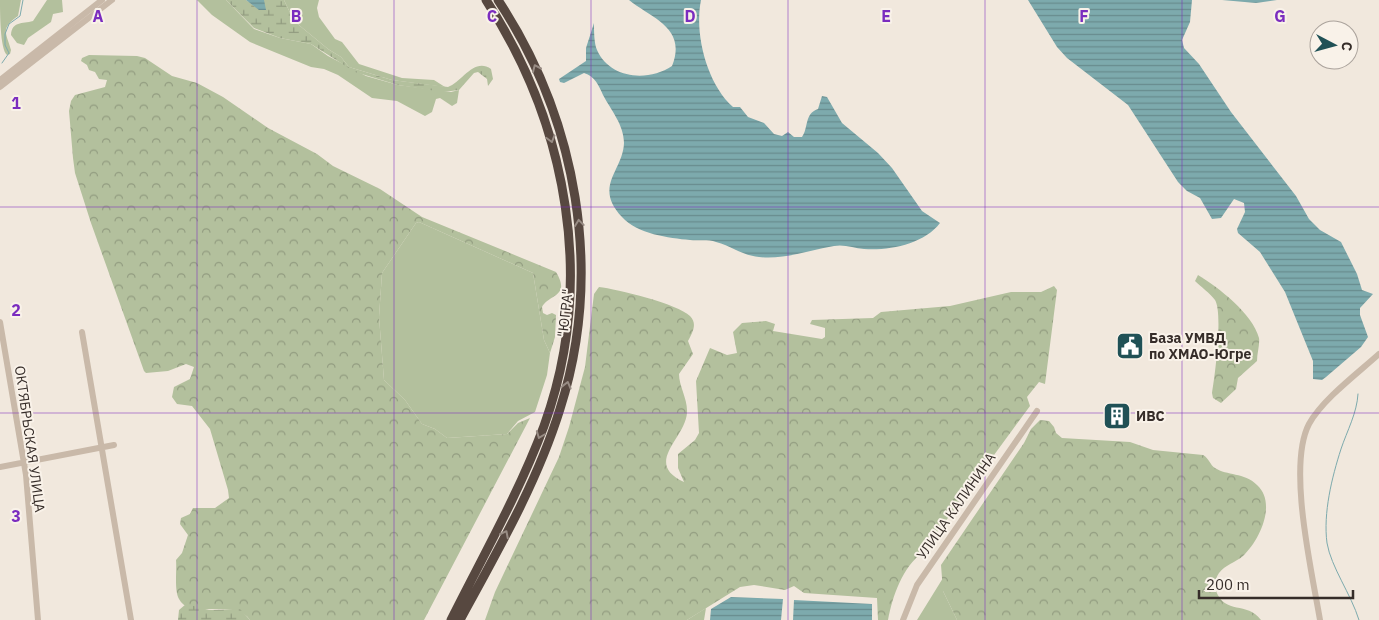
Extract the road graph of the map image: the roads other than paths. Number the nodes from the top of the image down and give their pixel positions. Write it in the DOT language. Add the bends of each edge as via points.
graph roads {
  1 [pos="102,0"];
  2 [pos="112,0"];
  3 [pos="486,0"];
  4 [pos="498,0"];
  5 [pos="0,80"];
  6 [pos="0,87"];
  7 [pos="0,322"];
  8 [pos="82,332"];
  9 [pos="1379,354"];
  10 [pos="1037,411"];
  11 [pos="114,445"];
  12 [pos="102,447"];
  13 [pos="24,463"];
  14 [pos="0,467"];
  15 [pos="38,620"];
  16 [pos="130,620"];
  17 [pos="451,620"];
  18 [pos="460,620"];
  19 [pos="903,620"];
  20 [pos="1320,620"];
  1 -- 5 [label="street"];
  2 -- 6 [label="street"];
  3 -- 17 [label="highway, \"ЮГРА\", one-way" via="522,61 548,128 568,218 571,287 562,361 544,424 517,489"];
  18 -- 4 [label="highway, \"ЮГРА\", one-way" via="526,493 553,429 572,363 581,294 580,226 562,140 530,55"];
  7 -- 13 [label="street, ОКТЯБРЬСКАЯ УЛИЦА"];
  8 -- 12 [label="street"];
  9 -- 20 [label="street" via="1316,414 1304,438 1300,480"];
  10 -- 19 [label="street, УЛИЦА КАЛИНИНА" via="917,585"];
  11 -- 12 [label="street"];
  12 -- 13 [label="street"];
  12 -- 16 [label="street"];
  13 -- 14 [label="street"];
  13 -- 15 [label="street, ОКТЯБРЬСКАЯ УЛИЦА"];
}
